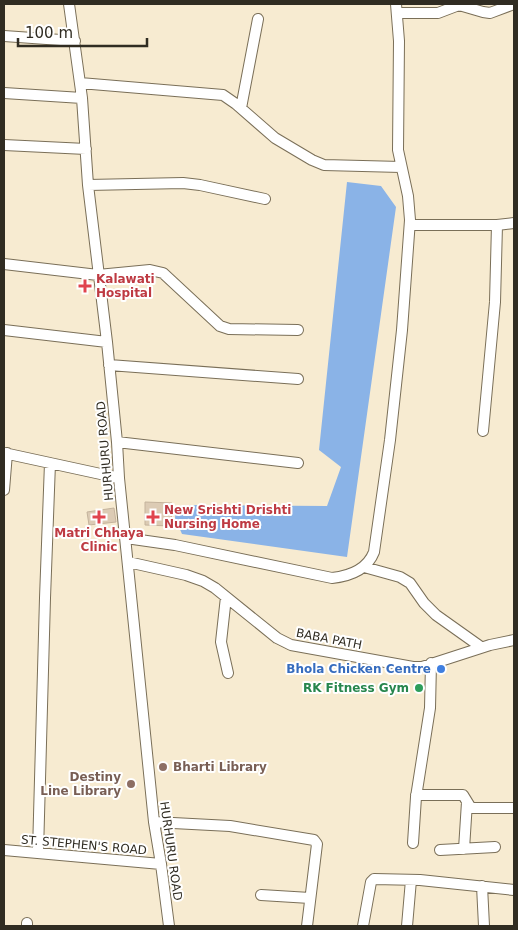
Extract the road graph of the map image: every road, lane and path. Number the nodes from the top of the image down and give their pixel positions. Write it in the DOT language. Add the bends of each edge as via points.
graph roads {
  1 [pos="69,4"];
  2 [pos="513,4"];
  3 [pos="397,8"];
  4 [pos="258,19"];
  5 [pos="4,36"];
  6 [pos="75,41"];
  7 [pos="80,83"];
  8 [pos="4,93"];
  9 [pos="82,98"];
  10 [pos="241,108"];
  11 [pos="4,145"];
  12 [pos="86,149"];
  13 [pos="401,167"];
  14 [pos="88,185"];
  15 [pos="265,199"];
  16 [pos="514,223"];
  17 [pos="410,225"];
  18 [pos="497,225"];
  19 [pos="4,264"];
  20 [pos="98,275"];
  21 [pos="4,330"];
  22 [pos="298,330"];
  23 [pos="107,342"];
  24 [pos="109,365"];
  25 [pos="298,379"];
  26 [pos="483,431"];
  27 [pos="117,442"];
  28 [pos="6,453"];
  29 [pos="50,463"];
  30 [pos="298,463"];
  31 [pos="119,478"];
  32 [pos="4,490"];
  33 [pos="126,538"];
  34 [pos="128,562"];
  35 [pos="364,567"];
  36 [pos="226,597"];
  37 [pos="514,640"];
  38 [pos="482,647"];
  39 [pos="431,663"];
  40 [pos="228,673"];
  41 [pos="416,795"];
  42 [pos="467,802"];
  43 [pos="514,808"];
  44 [pos="154,822"];
  45 [pos="413,842"];
  46 [pos="495,847"];
  47 [pos="464,849"];
  48 [pos="4,850"];
  49 [pos="440,850"];
  50 [pos="38,852"];
  51 [pos="161,864"];
  52 [pos="411,880"];
  53 [pos="482,886"];
  54 [pos="514,890"];
  55 [pos="261,895"];
  56 [pos="310,898"];
  57 [pos="169,926"];
  58 [pos="306,926"];
  59 [pos="363,926"];
  60 [pos="407,926"];
  61 [pos="484,926"];
  1 -- 6 [label="street, HURHURU ROAD"];
  2 -- 3 [label="street" via="490,12 459,5 438,13"];
  3 -- 13 [label="street" via="398,150"];
  4 -- 10 [label="street"];
  5 -- 6 [label="street"];
  6 -- 7 [label="street, HURHURU ROAD"];
  7 -- 9 [label="street, HURHURU ROAD"];
  7 -- 10 [label="street" via="218,94 228,97"];
  8 -- 9 [label="street"];
  9 -- 12 [label="street, HURHURU ROAD"];
  10 -- 13 [label="street" via="275,138 324,165"];
  11 -- 12 [label="street"];
  12 -- 14 [label="street, HURHURU ROAD"];
  13 -- 17 [label="street" via="410,207"];
  14 -- 15 [label="street" via="183,183"];
  14 -- 20 [label="street, HURHURU ROAD"];
  16 -- 18 [label="street"];
  17 -- 18 [label="street"];
  17 -- 35 [label="street" via="390,440 374,552"];
  18 -- 26 [label="street" via="495,302"];
  19 -- 20 [label="street"];
  20 -- 22 [label="street" via="150,270 163,273 220,326"];
  20 -- 23 [label="street, HURHURU ROAD"];
  21 -- 23 [label="street"];
  23 -- 24 [label="street, HURHURU ROAD"];
  24 -- 25 [label="street"];
  24 -- 27 [label="street, HURHURU ROAD"];
  27 -- 30 [label="street"];
  27 -- 31 [label="street, HURHURU ROAD"];
  28 -- 29 [label="street"];
  28 -- 32 [label="street"];
  29 -- 31 [label="street"];
  29 -- 50 [label="street"];
  31 -- 33 [label="street, HURHURU ROAD"];
  33 -- 34 [label="street, HURHURU ROAD"];
  33 -- 35 [label="street" via="332,578 343,577"];
  34 -- 36 [label="street, BABA PATH" via="203,581"];
  34 -- 44 [label="street, HURHURU ROAD"];
  35 -- 38 [label="street" via="410,583 424,604"];
  36 -- 39 [label="street, BABA PATH" via="291,646 413,667"];
  36 -- 40 [label="street" via="221,642"];
  37 -- 38 [label="street, BABA PATH"];
  38 -- 39 [label="street, BABA PATH"];
  39 -- 41 [label="street" via="430,708"];
  41 -- 42 [label="street" via="463,796"];
  41 -- 45 [label="street"];
  42 -- 43 [label="street" via="474,808"];
  42 -- 47 [label="street"];
  44 -- 51 [label="street, HURHURU ROAD"];
  44 -- 56 [label="street" via="230,826 314,840 317,844"];
  46 -- 47 [label="street"];
  47 -- 49 [label="street"];
  48 -- 50 [label="street, ST. STEPHEN'S ROAD"];
  50 -- 51 [label="street, ST. STEPHEN'S ROAD"];
  51 -- 57 [label="street, HURHURU ROAD"];
  52 -- 53 [label="street"];
  52 -- 59 [label="street" via="372,880"];
  52 -- 60 [label="street"];
  53 -- 54 [label="street"];
  53 -- 61 [label="street"];
  55 -- 56 [label="street"];
  56 -- 58 [label="street"];
}
